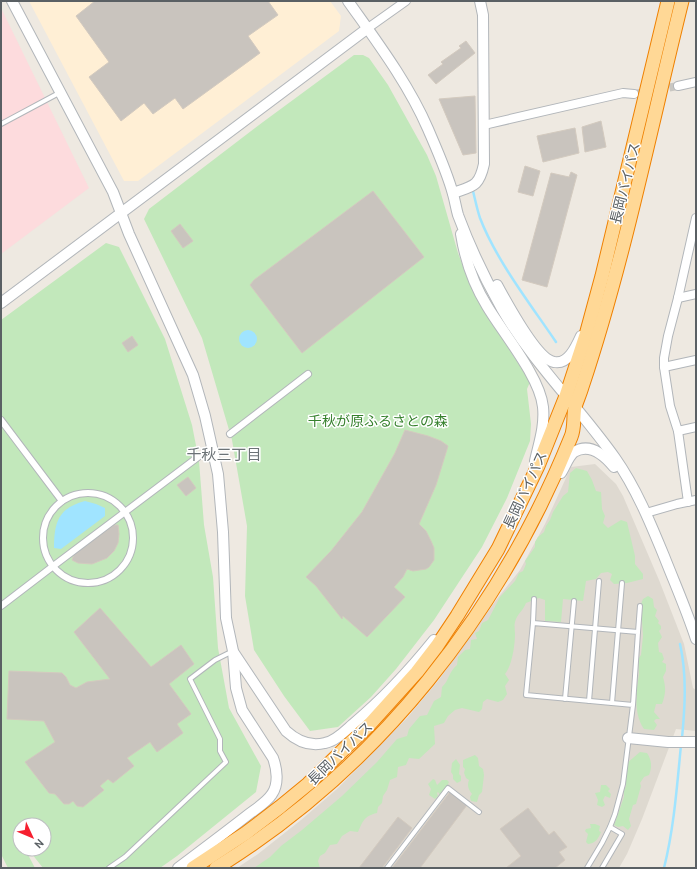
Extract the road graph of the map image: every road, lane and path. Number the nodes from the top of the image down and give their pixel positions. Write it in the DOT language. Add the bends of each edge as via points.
graph roads {
  1 [pos="12,1"];
  2 [pos="348,1"];
  3 [pos="406,1"];
  4 [pos="480,1"];
  5 [pos="668,1"];
  6 [pos="682,1"];
  7 [pos="368,28"];
  8 [pos="696,82"];
  9 [pos="678,86"];
  10 [pos="59,93"];
  11 [pos="634,94"];
  12 [pos="2,122"];
  13 [pos="484,125"];
  14 [pos="453,193"];
  15 [pos="121,214"];
  16 [pos="458,214"];
  17 [pos="696,218"];
  18 [pos="694,235"];
  19 [pos="470,245"];
  20 [pos="696,294"];
  21 [pos="678,298"];
  22 [pos="596,300"];
  23 [pos="1,303"];
  24 [pos="696,360"];
  25 [pos="664,367"];
  26 [pos="308,374"];
  27 [pos="566,396"];
  28 [pos="575,408"];
  29 [pos="1,420"];
  30 [pos="696,427"];
  31 [pos="678,431"];
  32 [pos="230,434"];
  33 [pos="198,457"];
  34 [pos="525,491"];
  35 [pos="62,500"];
  36 [pos="692,501"];
  37 [pos="126,511"];
  38 [pos="646,513"];
  39 [pos="520,546"];
  40 [pos="52,566"];
  41 [pos="599,581"];
  42 [pos="622,583"];
  43 [pos="534,599"];
  44 [pos="574,600"];
  45 [pos="1,606"];
  46 [pos="640,606"];
  47 [pos="457,616"];
  48 [pos="533,623"];
  49 [pos="572,626"];
  50 [pos="594,628"];
  51 [pos="618,630"];
  52 [pos="638,632"];
  53 [pos="696,639"];
  54 [pos="696,645"];
  55 [pos="233,651"];
  56 [pos="565,699"];
  57 [pos="589,701"];
  58 [pos="612,703"];
  59 [pos="633,705"];
  60 [pos="628,738"];
  61 [pos="696,742"];
  62 [pos="479,812"];
  63 [pos="610,827"];
  64 [pos="110,868"];
  65 [pos="178,868"];
  66 [pos="193,868"];
  67 [pos="216,868"];
  68 [pos="387,868"];
  69 [pos="587,868"];
  70 [pos="602,868"];
  1 -- 10 [label="street"];
  2 -- 7 [label="street"];
  3 -- 7 [label="street"];
  4 -- 13 [label="street" via="483,15"];
  5 -- 22 [label="highway, 長岡バイパス"];
  6 -- 28 [label="highway, 長岡バイパス" via="600,334"];
  7 -- 14 [label="street" via="419,111"];
  7 -- 15 [label="street"];
  8 -- 9 [label="street"];
  10 -- 12 [label="lane"];
  10 -- 15 [label="street" via="113,192"];
  11 -- 13 [label="street" via="623,93"];
  13 -- 14 [label="street" via="484,164 479,181 473,186"];
  14 -- 16 [label="street"];
  15 -- 23 [label="street"];
  15 -- 55 [label="street" via="193,375 206,416 218,474 226,618"];
  16 -- 19 [label="street"];
  16 -- 34 [label="street" via="464,253 486,305 528,368 541,396 544,425"];
  17 -- 18 [label="street"];
  18 -- 21 [label="street"];
  19 -- 22 [label="street" via="487,267 533,345 547,359 561,362 573,351"];
  19 -- 27 [label="street" via="516,332"];
  20 -- 21 [label="street"];
  21 -- 25 [label="street" via="668,336"];
  22 -- 27 [label="highway, 長岡バイパス"];
  24 -- 25 [label="street"];
  25 -- 31 [label="street" via="670,406"];
  26 -- 32 [label="street"];
  27 -- 28 [label="street"];
  27 -- 34 [label="highway, 長岡バイパス" via="538,466"];
  28 -- 38 [label="street" via="616,460"];
  28 -- 39 [label="highway, 長岡バイパス" via="572,433"];
  29 -- 35 [label="street"];
  30 -- 31 [label="street"];
  31 -- 36 [label="street"];
  33 -- 37 [label="street"];
  34 -- 47 [label="highway, 長岡バイパス" via="498,549"];
  35 -- 37 [label="street" via="75,495 95,493 106,496"];
  35 -- 40 [label="street" via="47,517 43,527 43,546"];
  36 -- 38 [label="street"];
  37 -- 40 [label="street"];
  37 -- 40 [label="street" via="132,522 133,546 123,567 114,575 98,582 81,583 65,577"];
  38 -- 53 [label="street"];
  39 -- 54 [label="street" via="534,528 568,459 574,453 586,449 601,453 627,487"];
  39 -- 67 [label="highway, 長岡バイパス" via="457,644 380,736 306,804"];
  40 -- 45 [label="street"];
  41 -- 50 [label="lane"];
  42 -- 51 [label="lane"];
  43 -- 48 [label="lane"];
  44 -- 49 [label="lane"];
  46 -- 52 [label="lane"];
  47 -- 55 [label="street" via="439,633 397,684 338,737 313,745 294,738 280,724"];
  47 -- 66 [label="highway, 長岡バイパス" via="417,672 389,704 308,784 246,833"];
  48 -- 49 [label="lane"];
  48 -- 56 [label="lane" via="526,695"];
  49 -- 50 [label="lane"];
  49 -- 56 [label="lane"];
  50 -- 51 [label="lane"];
  50 -- 57 [label="lane"];
  51 -- 52 [label="lane"];
  51 -- 58 [label="lane"];
  52 -- 59 [label="lane"];
  55 -- 64 [label="lane" via="190,678 220,739 220,751 226,762"];
  55 -- 65 [label="street" via="236,688 242,710 273,758 276,766 276,784 273,794 266,801"];
  56 -- 57 [label="lane"];
  57 -- 58 [label="lane"];
  58 -- 59 [label="lane"];
  59 -- 60 [label="lane"];
  60 -- 61 [label="street"];
  60 -- 63 [label="lane" via="623,784"];
  62 -- 68 [label="lane" via="448,788"];
  63 -- 69 [label="lane"];
  63 -- 70 [label="lane" via="622,834"];
}
